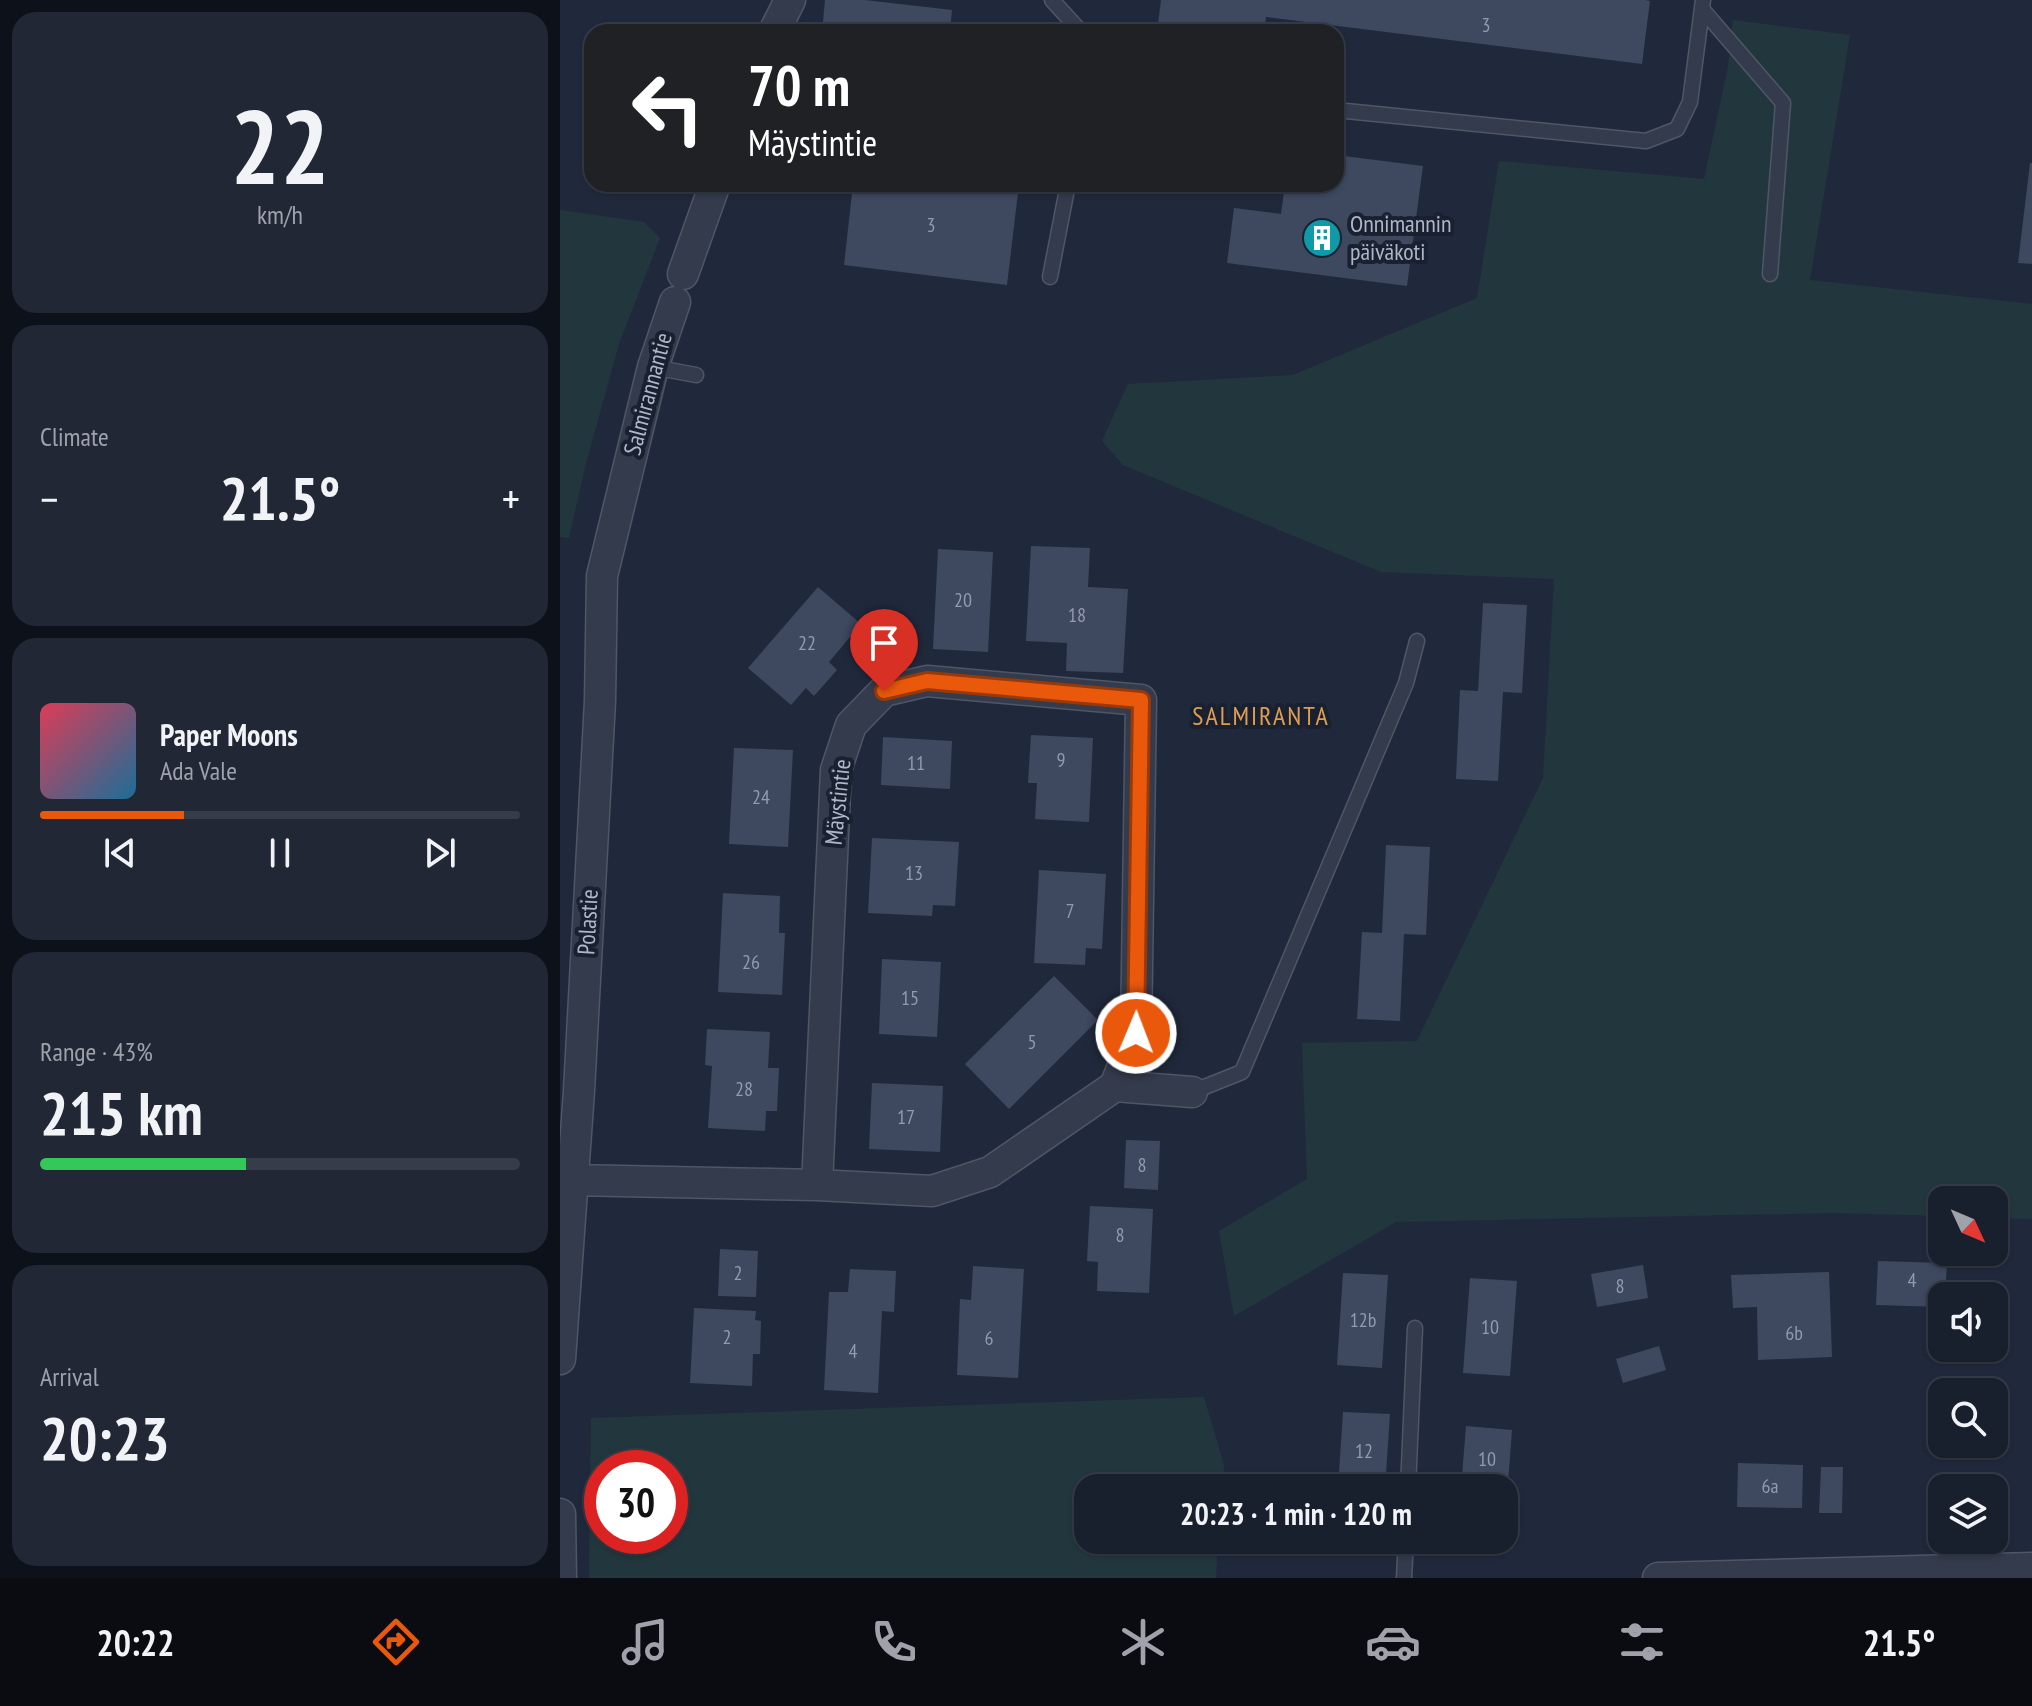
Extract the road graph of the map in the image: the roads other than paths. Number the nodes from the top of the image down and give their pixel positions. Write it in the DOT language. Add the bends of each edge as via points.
graph roads {
  1 [pos="790,0"];
  2 [pos="1052,0"];
  3 [pos="1702,5"];
  4 [pos="778,24"];
  5 [pos="1074,24"];
  6 [pos="1344,111"];
  7 [pos="712,192"];
  8 [pos="1066,192"];
  9 [pos="1770,274"];
  10 [pos="1050,277"];
  11 [pos="653,367"];
  12 [pos="696,375"];
  13 [pos="623,488"];
  14 [pos="1417,641"];
  15 [pos="1115,1086"];
  16 [pos="570,1090"];
  17 [pos="1192,1092"];
  18 [pos="573,1180"];
  19 [pos="817,1185"];
  20 [pos="1415,1328"];
  21 [pos="560,1359"];
  22 [pos="1409,1474"];
  23 [pos="560,1514"];
  24 [pos="1405,1554"];
  25 [pos="2032,1568"];
  26 [pos="1882,1575"];
  27 [pos="561,1578"];
  28 [pos="1404,1578"];
  29 [pos="1658,1578"];
  1 -- 4 [label="street"];
  2 -- 5 [label="lane"];
  3 -- 6 [label="lane" via="1690,102 1677,129 1646,141"];
  3 -- 9 [label="lane" via="1783,103"];
  7 -- 11 [label="street, Salmirannantie"];
  8 -- 10 [label="lane"];
  11 -- 12 [label="lane"];
  11 -- 13 [label="street, Salmirannantie"];
  13 -- 16 [label="street, Polastie" via="602,576 600,701"];
  14 -- 17 [label="lane" via="1406,683 1242,1072"];
  15 -- 17 [label="street"];
  15 -- 19 [label="street" via="990,1172 932,1191"];
  15 -- 19 [label="street, Mäystintie" via="1136,1033 1141,700 927,681 884,691 851,725 836,770"];
  16 -- 18 [label="street, Polastie"];
  18 -- 19 [label="street"];
  18 -- 21 [label="street, Polastie"];
  20 -- 22 [label="lane"];
  23 -- 27 [label="street"];
  24 -- 28 [label="lane"];
  25 -- 26 [label="street"];
  26 -- 29 [label="street"];
}
